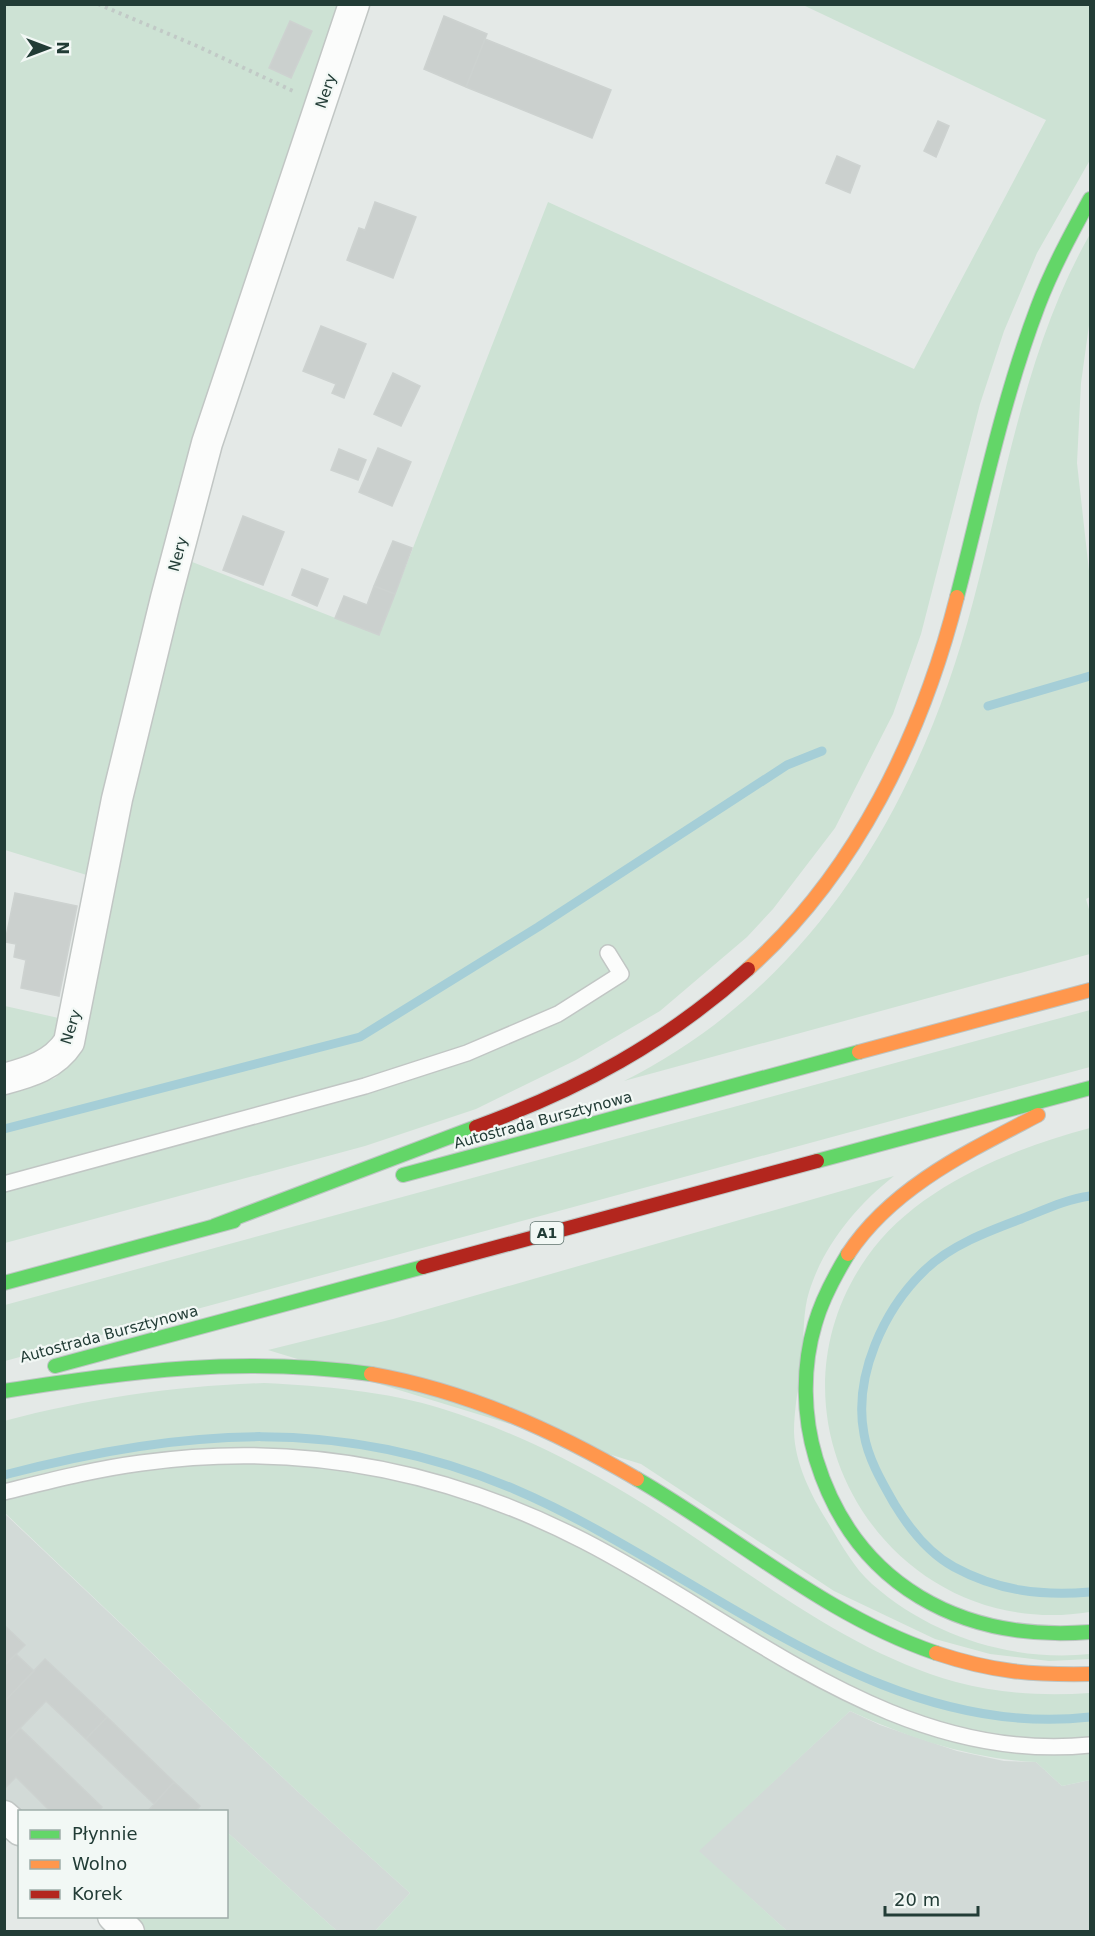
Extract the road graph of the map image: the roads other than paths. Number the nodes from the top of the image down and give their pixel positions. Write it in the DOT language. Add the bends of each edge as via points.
graph roads {
  1 [pos="354,4"];
  2 [pos="1090,199"];
  3 [pos="608,953"];
  4 [pos="1090,990"];
  5 [pos="4,1078"];
  6 [pos="1090,1088"];
  7 [pos="387,1179"];
  8 [pos="4,1184"];
  9 [pos="353,1189"];
  10 [pos="214,1226"];
  11 [pos="4,1283"];
  12 [pos="4,1380"];
  13 [pos="4,1391"];
  14 [pos="4,1492"];
  15 [pos="1090,1632"];
  16 [pos="1090,1674"];
  17 [pos="1090,1745"];
  18 [pos="4,1816"];
  19 [pos="18,1828"];
  20 [pos="114,1918"];
  21 [pos="129,1932"];
  1 -- 5 [label="street, Nery" via="207,444 117,799 69,1042 62,1054 51,1061"];
  2 -- 10 [label="highway" via="1066,242 1009,393 942,652 921,712 905,750 851,848 781,939 708,1005 595,1077 517,1111"];
  3 -- 8 [label="lane" via="621,974 558,1014 467,1053 365,1086"];
  4 -- 7 [label="highway, Autostrada Bursztynowa"];
  6 -- 12 [label="highway, Autostrada Bursztynowa / A1"];
  6 -- 15 [label="highway" via="946,1164 887,1206 848,1253 825,1295 812,1335 804,1386 811,1445 823,1480 864,1552 880,1567 908,1590 941,1609 979,1623 1018,1633"];
  9 -- 10 [label="highway"];
  10 -- 11 [label="highway"];
  13 -- 16 [label="highway" via="166,1368 219,1365 324,1367 415,1383 493,1407 597,1456 809,1589 904,1642 1009,1673 1053,1677"];
  14 -- 17 [label="lane" via="140,1463 183,1459 281,1456 370,1465 543,1522 585,1542 796,1668 928,1726 987,1743 1054,1748"];
  18 -- 19 [label="street"];
  20 -- 21 [label="street"];
}
